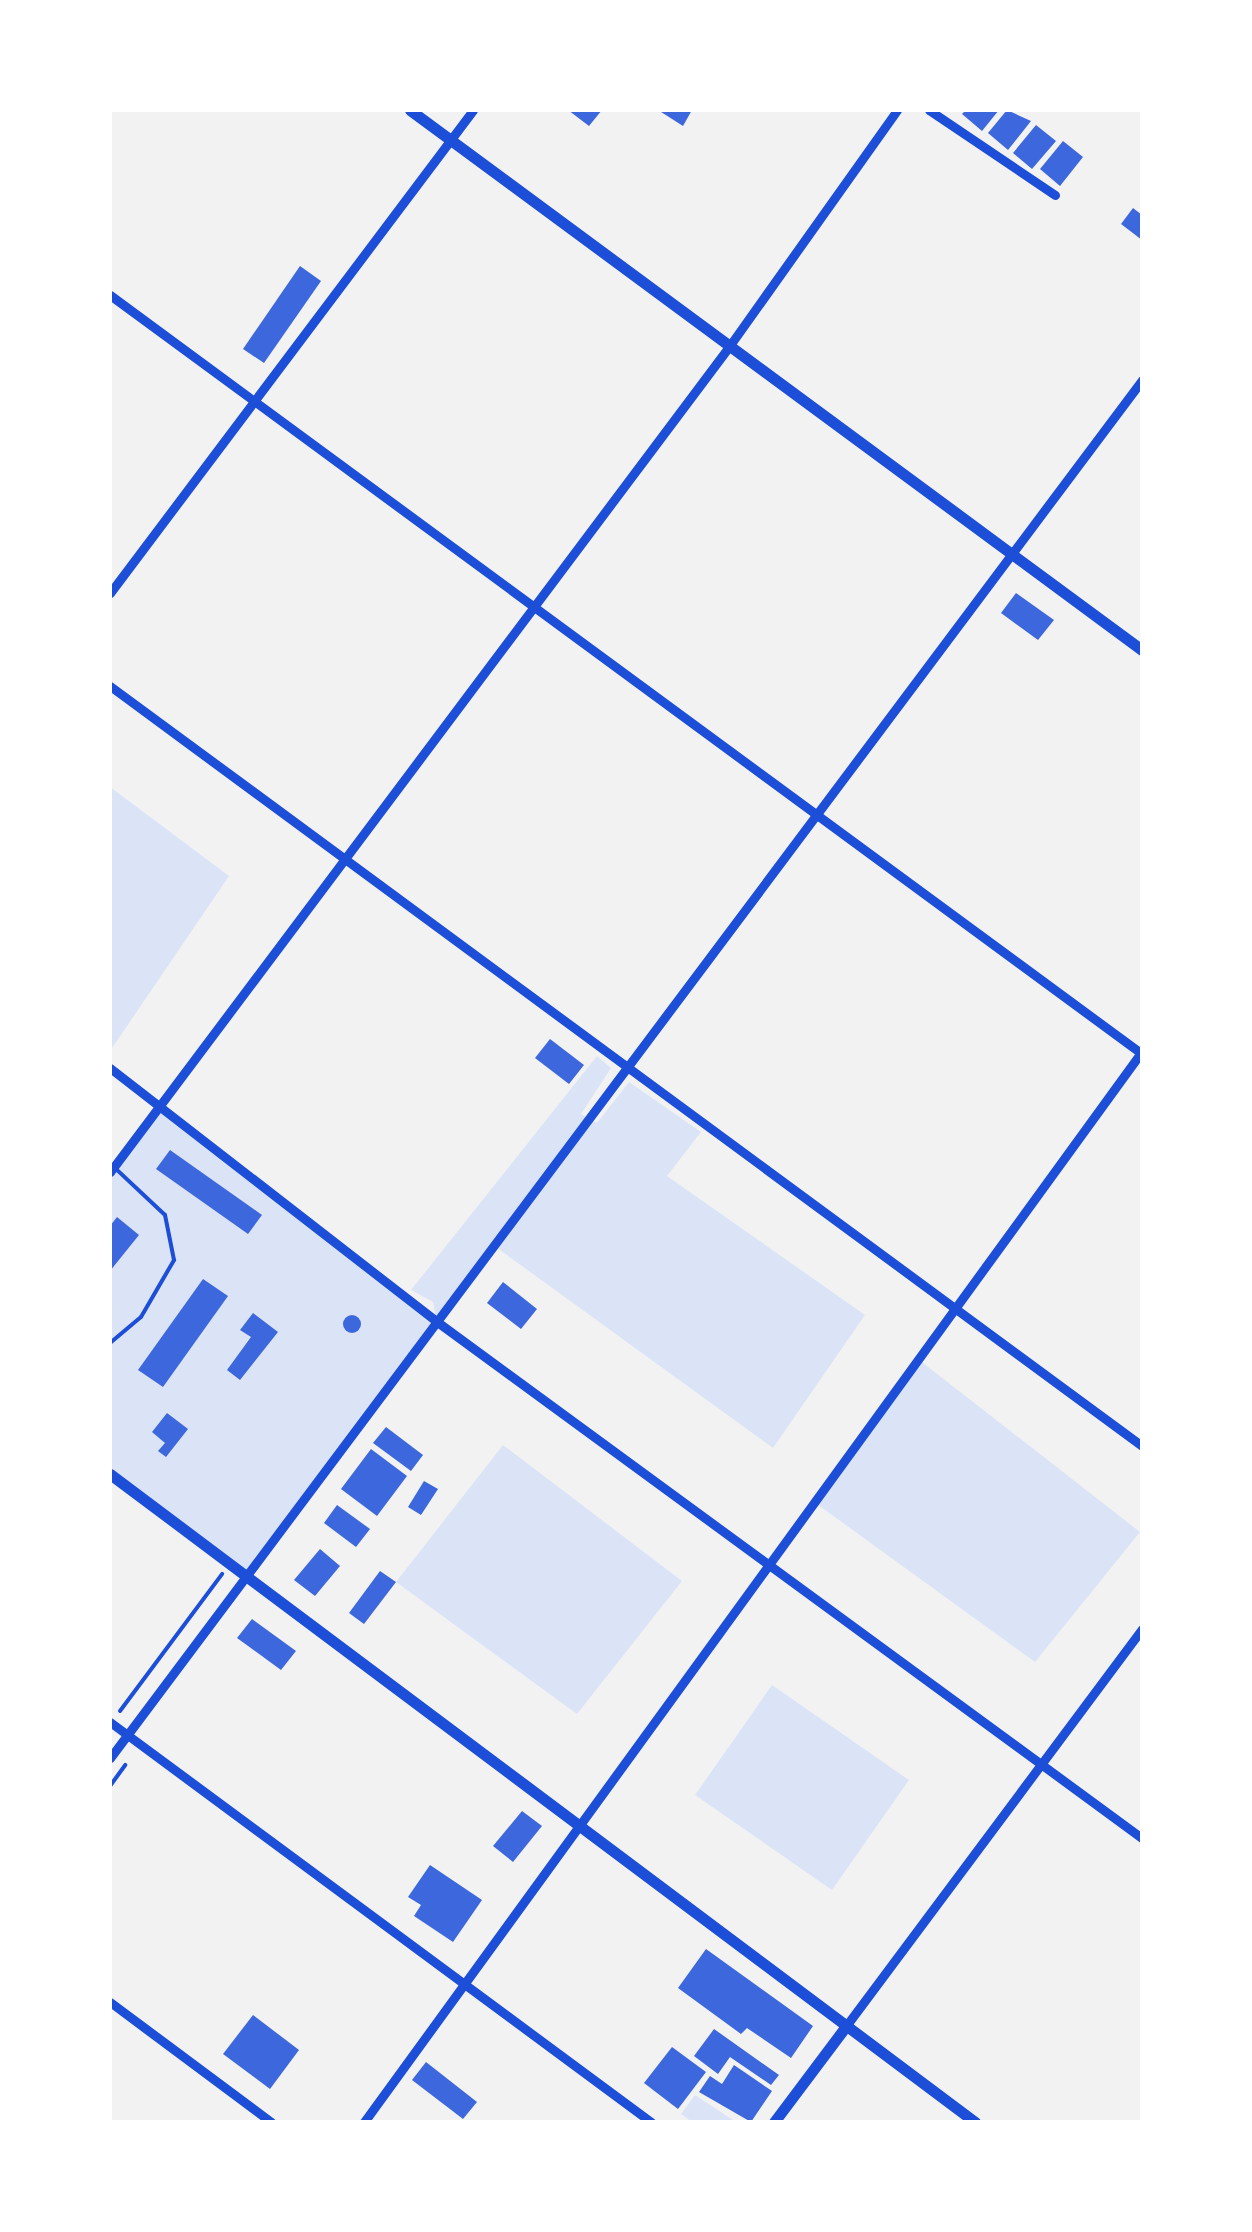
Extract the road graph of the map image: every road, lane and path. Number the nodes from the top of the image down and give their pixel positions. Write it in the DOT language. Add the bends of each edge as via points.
graph roads {
  1 [pos="410,110"];
  2 [pos="473,110"];
  3 [pos="897,110"];
  4 [pos="929,110"];
  5 [pos="451,141"];
  6 [pos="1054,196"];
  7 [pos="110,295"];
  8 [pos="728,348"];
  9 [pos="1142,380"];
  10 [pos="254,400"];
  11 [pos="1012,552"];
  12 [pos="110,593"];
  13 [pos="533,607"];
  14 [pos="1142,650"];
  15 [pos="110,686"];
  16 [pos="814,814"];
  17 [pos="343,861"];
  18 [pos="1142,1053"];
  19 [pos="624,1067"];
  20 [pos="110,1068"];
  21 [pos="161,1104"];
  22 [pos="112,1170"];
  23 [pos="955,1309"];
  24 [pos="436,1321"];
  25 [pos="110,1343"];
  26 [pos="1142,1446"];
  27 [pos="110,1474"];
  28 [pos="231,1562"];
  29 [pos="770,1564"];
  30 [pos="249,1575"];
  31 [pos="1142,1629"];
  32 [pos="111,1723"];
  33 [pos="127,1735"];
  34 [pos="110,1758"];
  35 [pos="1045,1764"];
  36 [pos="578,1827"];
  37 [pos="1142,1838"];
  38 [pos="464,1984"];
  39 [pos="110,2002"];
  40 [pos="846,2026"];
  41 [pos="271,2122"];
  42 [pos="364,2122"];
  43 [pos="651,2122"];
  44 [pos="774,2122"];
  45 [pos="975,2122"];
  1 -- 5 [label="street"];
  2 -- 5 [label="street"];
  3 -- 8 [label="street"];
  4 -- 6 [label="street"];
  5 -- 8 [label="street"];
  5 -- 10 [label="street"];
  7 -- 10 [label="street"];
  8 -- 11 [label="street"];
  8 -- 13 [label="street"];
  9 -- 11 [label="street"];
  10 -- 12 [label="street"];
  10 -- 13 [label="street"];
  11 -- 14 [label="street"];
  11 -- 16 [label="street"];
  13 -- 16 [label="street"];
  13 -- 17 [label="street"];
  15 -- 17 [label="street"];
  16 -- 18 [label="street"];
  16 -- 19 [label="street"];
  17 -- 19 [label="street"];
  17 -- 21 [label="street"];
  18 -- 23 [label="street"];
  19 -- 23 [label="street"];
  19 -- 24 [label="street"];
  20 -- 21 [label="street"];
  21 -- 22 [label="street"];
  21 -- 24 [label="street"];
  22 -- 25 [label="lane" via="165,1215 174,1260 141,1317"];
  23 -- 26 [label="street"];
  23 -- 29 [label="street"];
  24 -- 29 [label="street"];
  24 -- 30 [label="street"];
  27 -- 28 [label="street"];
  28 -- 30 [label="street"];
  28 -- 32 [label="path"];
  29 -- 35 [label="street"];
  29 -- 36 [label="street"];
  30 -- 33 [label="street"];
  30 -- 36 [label="street"];
  31 -- 35 [label="street"];
  32 -- 33 [label="street"];
  33 -- 34 [label="street"];
  33 -- 38 [label="street"];
  35 -- 37 [label="street"];
  35 -- 40 [label="street"];
  36 -- 38 [label="street"];
  36 -- 40 [label="street"];
  38 -- 42 [label="street"];
  38 -- 43 [label="street"];
  39 -- 41 [label="street"];
  40 -- 44 [label="street"];
  40 -- 45 [label="street"];
}
